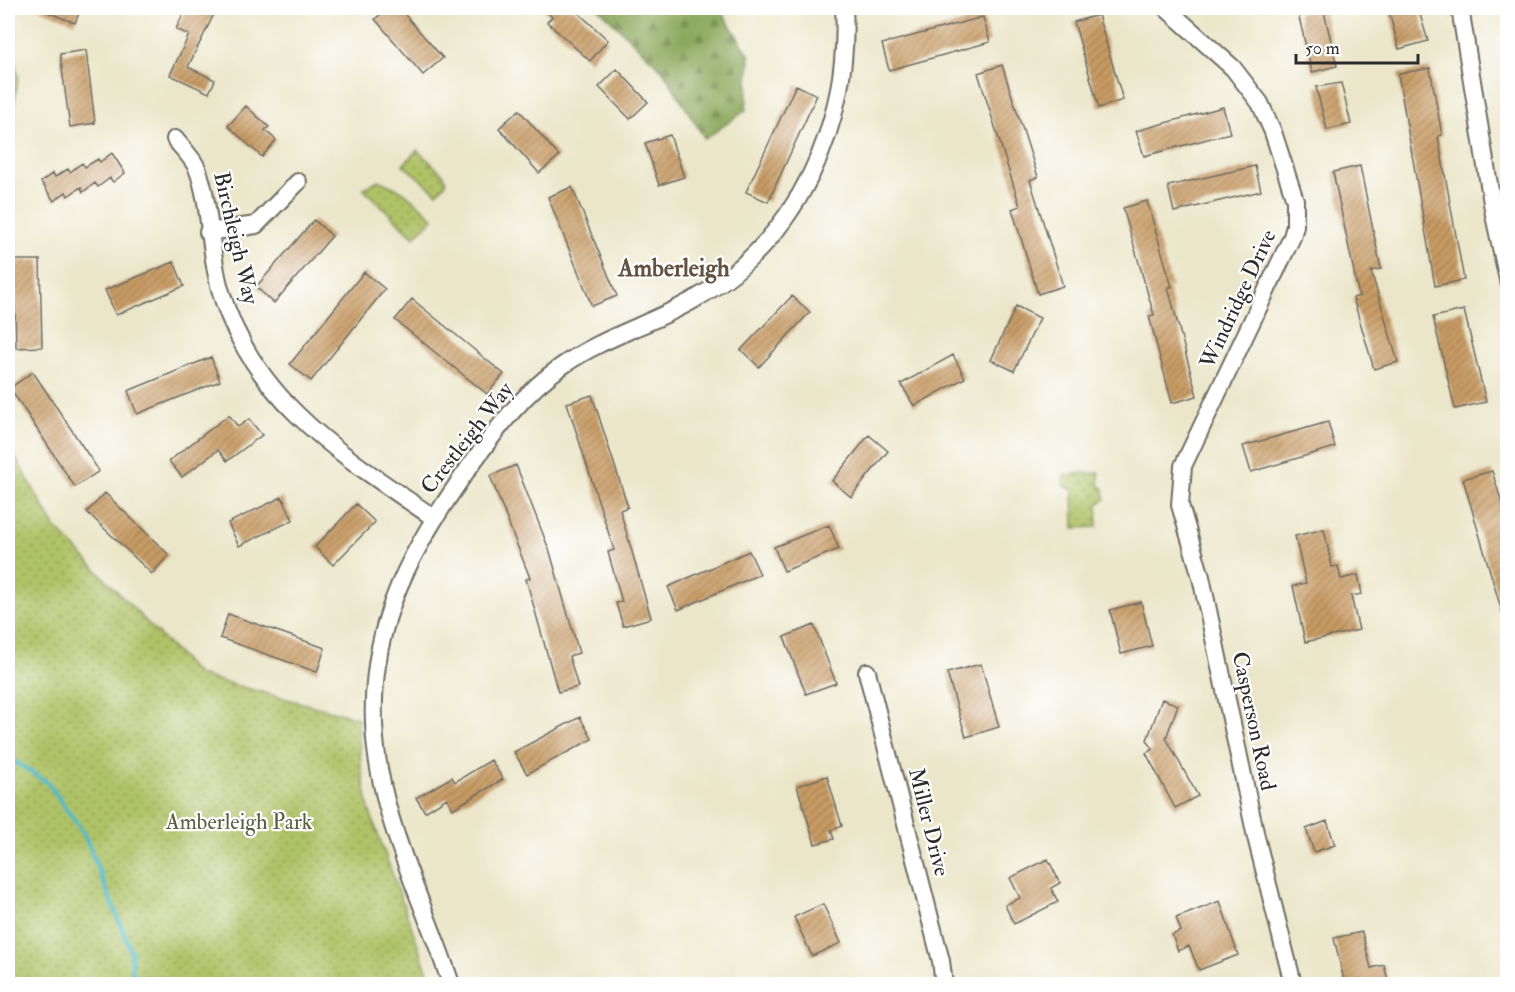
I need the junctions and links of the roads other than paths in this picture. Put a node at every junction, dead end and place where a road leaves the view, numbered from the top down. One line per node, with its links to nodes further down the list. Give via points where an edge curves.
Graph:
1 (844, 8): 10 (street, Crestleigh Way, via 844,63 835,114 812,174 779,225 736,270 707,292 590,348 536,386 513,409)
2 (1166, 8): 9 (street, Windridge Drive, via 1233,68 1260,103 1297,211 1292,237)
3 (1460, 8): 6 (street)
4 (175, 139): 7 (street, Birchleigh Way, via 196,168 203,186)
5 (298, 182): 7 (street, via 256,225)
6 (1501, 214): 8 (street)
7 (208, 232): 10 (street, Birchleigh Way, via 228,312 261,374 319,437)
8 (1508, 280)
9 (1184, 466): 14 (street, Casperson Road, via 1180,506 1201,578 1256,837)
10 (434, 518): 12 (street, Crestleigh Way, via 411,555 386,620 378,658 374,721 376,753 390,816)
11 (867, 672): 13 (street, Miller Drive)
12 (451, 984)
13 (944, 984)
14 (1293, 984)

